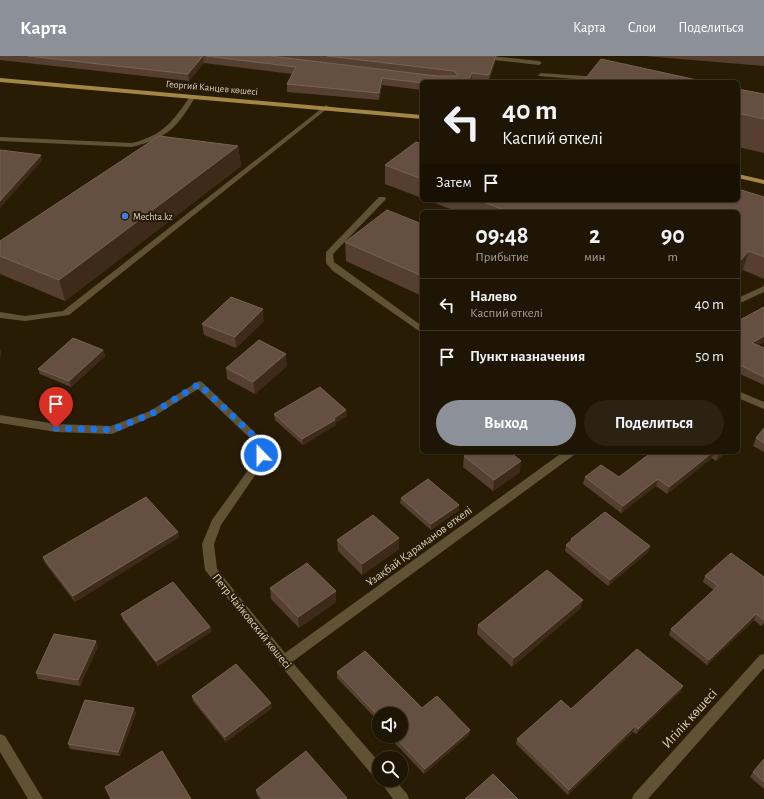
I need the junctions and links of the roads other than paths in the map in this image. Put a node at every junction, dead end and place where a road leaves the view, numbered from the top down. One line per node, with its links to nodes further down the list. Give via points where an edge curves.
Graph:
1 (475, 56): 2 (street)
2 (538, 60): 3 (street)
3 (541, 75): 5 (street); 6 (street)
4 (0, 80): 7 (main road, Георгий Канцев көшесі)
5 (542, 80)
6 (607, 80)
7 (194, 96): 8 (main road, Георгий Канцев көшесі); 10 (street, via 170,130 147,142 132,145)
8 (326, 108): 9 (main road, Георгий Канцев көшесі); 16 (street, via 66,313 35,319)
9 (420, 117)
10 (0, 138)
11 (740, 176): 12 (main road)
12 (764, 182)
13 (382, 199): 17 (street, via 329,254 330,263)
14 (764, 288): 15 (street)
15 (740, 300)
16 (0, 315)
17 (420, 329)
18 (740, 395): 19 (street)
19 (764, 406)
20 (0, 419): 23 (street, Петр Чайковский көшесі, via 56,428 112,430 153,413 199,384 259,441 261,455 255,468 216,523 208,544 211,570)
21 (567, 454): 23 (street, Ұзақбай Қараманов өткелі)
22 (764, 659): 29 (street, Игілік көшесі)
23 (284, 661): 25 (street, Петр Чайковский көшесі)
24 (0, 740): 27 (street)
25 (372, 764)
26 (392, 787): 28 (street)
27 (36, 799)
28 (402, 799)
29 (638, 799)

